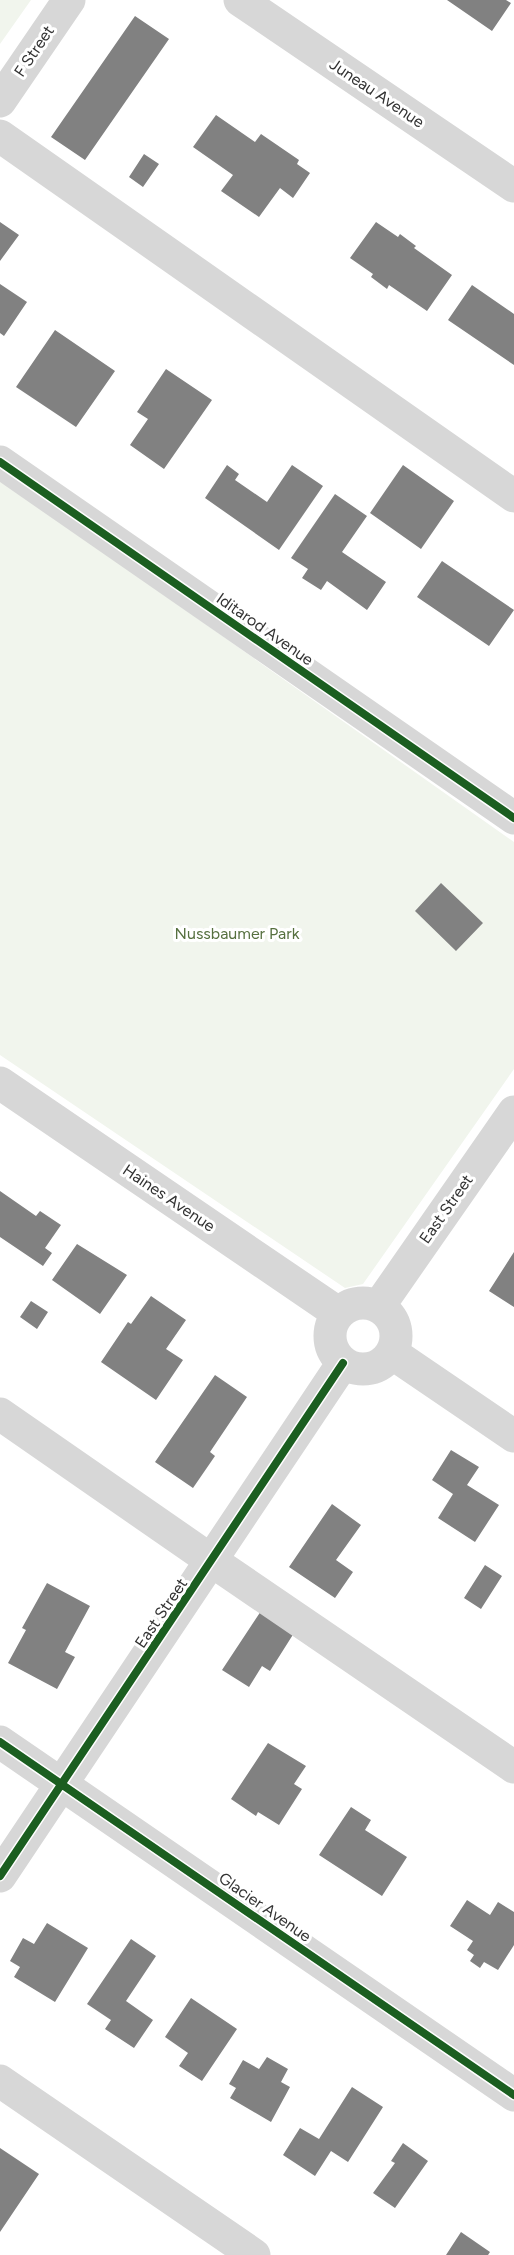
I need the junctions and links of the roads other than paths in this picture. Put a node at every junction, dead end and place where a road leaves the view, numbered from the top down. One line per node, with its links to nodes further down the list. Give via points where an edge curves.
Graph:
1 (69, 0): 3 (street, F Street)
2 (240, 0): 5 (street, Juneau Avenue)
3 (0, 101)
4 (0, 136): 7 (street)
5 (514, 186)
6 (0, 462): 8 (street, Iditarod Avenue)
7 (514, 496)
8 (514, 818)
9 (0, 1083): 12 (street, Haines Avenue)
10 (512, 1117): 11 (street, East Street)
11 (379, 1306): 12 (street, via 357,1303); 13 (street, via 393,1321 396,1343)
12 (338, 1313): 14 (street, via 329,1334 330,1345)
13 (392, 1353): 14 (street, via 365,1369); 16 (street)
14 (343, 1363): 17 (street, East Street)
15 (0, 1414): 17 (street)
16 (514, 1436)
17 (212, 1561): 19 (street); 20 (street, East Street)
18 (0, 1742): 20 (street, Glacier Avenue)
19 (514, 1767)
20 (63, 1784): 21 (street, East Street); 23 (street, Glacier Avenue)
21 (0, 1876)
22 (0, 2081): 24 (street)
23 (514, 2095)
24 (254, 2255)

